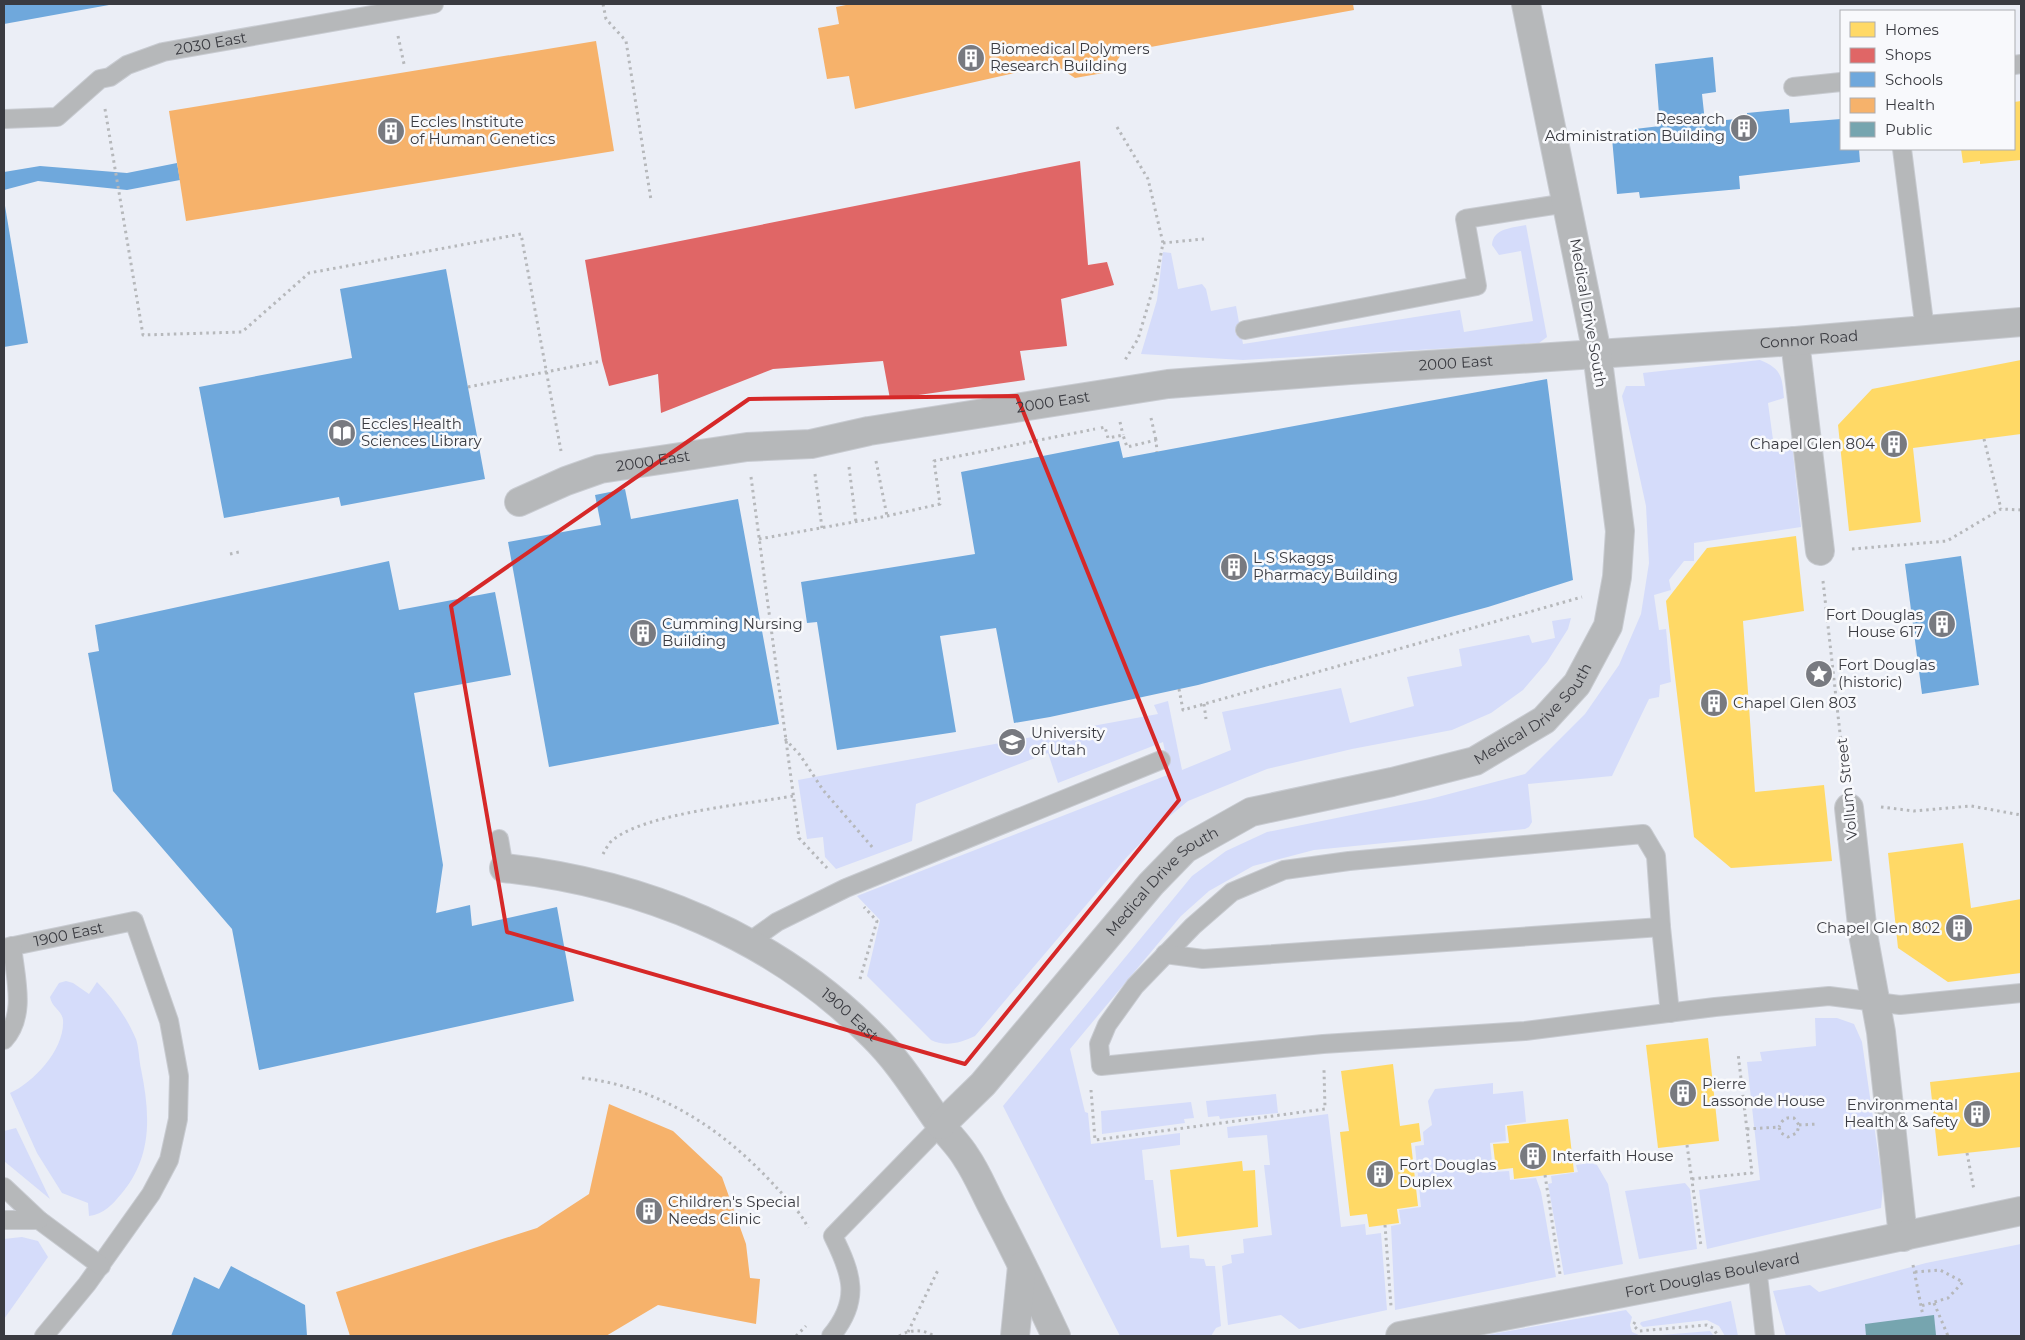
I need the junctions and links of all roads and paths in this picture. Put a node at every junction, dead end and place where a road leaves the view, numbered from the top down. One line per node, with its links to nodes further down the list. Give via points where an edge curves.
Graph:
1 (434, 4): 6 (lane, 2030 East, via 163,52)
2 (603, 4): 12 (path, via 606,19 626,41)
3 (1526, 4): 13 (street, Medical Drive South)
4 (397, 31): 5 (path)
5 (404, 64)
6 (100, 79): 9 (lane, 2030 East, via 57,117); 31 (path, via 143,335 242,332 310,273 521,234)
7 (1840, 82): 8 (lane)
8 (1793, 87)
9 (4, 119)
10 (1117, 128): 15 (path, via 1148,179)
11 (1902, 150): 18 (lane)
12 (651, 200)
13 (1567, 203): 17 (lane, via 1465,219 1477,286); 20 (street, Medical Drive South)
14 (1204, 239): 15 (path)
15 (1163, 243): 23 (path, via 1138,339)
16 (2021, 322): 18 (street, Connor Road)
17 (1245, 330)
18 (1925, 330): 19 (street, Connor Road)
19 (1795, 341): 20 (street, Connor Road); 39 (street)
20 (1598, 352): 23 (street, 2000 East, via 1168,384); 67 (street, Medical Drive South, via 1620,540 1618,577 1608,626 1577,684 1544,720 1475,761 1250,812 1185,849 1151,884 983,1084)
21 (602, 361): 22 (path, bridge)
22 (468, 387)
23 (1104, 394): 25 (street, 2000 East)
24 (1152, 424): 27 (path)
25 (857, 433): 28 (street, 2000 East); 35 (path); 36 (path)
26 (1984, 439): 33 (path)
27 (1156, 440): 30 (path); 35 (path, via 1127,447 1123,434 1108,438 1105,427 934,461 940,504)
28 (811, 444): 29 (street, 2000 East); 37 (path)
29 (747, 447): 31 (street, 2000 East, via 600,469); 38 (path)
30 (1157, 452)
31 (566, 481): 32 (street, 2000 East)
32 (519, 502)
33 (2001, 509): 34 (path); 39 (path, via 1947,541)
34 (2021, 510)
35 (887, 516): 36 (path)
36 (856, 522): 37 (path)
37 (822, 528): 38 (path)
38 (759, 539): 46 (path)
39 (1820, 551): 48 (path, Vollum Street)
40 (239, 552): 41 (path)
41 (230, 554)
42 (1590, 595): 44 (path)
43 (1179, 689): 44 (path, via 1183,710)
44 (1204, 704): 45 (path)
45 (1206, 719)
46 (785, 738): 51 (path, via 793,796 693,812 637,826 612,839); 53 (path, via 822,790)
47 (1161, 760): 53 (lane)
48 (1849, 808): 49 (path, via 1914,811 1972,806); 59 (street, Vollum Street, via 1863,934)
49 (2021, 815)
50 (499, 838): 52 (lane)
51 (602, 856)
52 (504, 868): 55 (street, 1900 East, via 594,883 694,915)
53 (892, 870): 55 (lane, via 846,888 777,922)
54 (1661, 927): 57 (lane, via 1204,959); 57 (lane, via 1656,856 1643,834 1284,870 1232,892); 60 (lane)
55 (749, 942): 67 (street, 1900 East, via 805,976 874,1036)
56 (8, 947): 61 (lane, via 19,1006 11,1032); 86 (lane, 1900 East, via 134,921 169,1021 179,1076 178,1119 169,1160 151,1194)
57 (1165, 954): 62 (lane, via 1107,1025 1099,1044 1101,1066)
58 (2021, 992): 59 (lane, via 1900,1004)
59 (1875, 1001): 60 (lane, via 1829,996); 82 (street, Vollum Street)
60 (1670, 1012): 62 (lane, via 1525,1031)
61 (4, 1040)
62 (1323, 1044): 65 (path, via 1325,1109 1095,1140)
63 (1738, 1052): 70 (path)
64 (582, 1078): 81 (path, via 609,1082 654,1096 718,1132 764,1174 806,1223)
65 (1094, 1112)
66 (1818, 1124): 68 (path)
67 (941, 1125): 84 (street, 1900 East, via 966,1156); 100 (lane, via 833,1236 847,1265 851,1294 844,1319)
68 (1799, 1126): 69 (path, via 1794,1118 1788,1117); 69 (path, via 1797,1133 1788,1136 1782,1134)
69 (1779, 1127): 70 (path)
70 (1747, 1129): 74 (path, via 1752,1173)
71 (1687, 1145): 74 (path)
72 (1967, 1153): 76 (path)
73 (1545, 1175): 90 (path)
74 (1692, 1179): 83 (path)
75 (4, 1187): 79 (lane)
76 (1975, 1198)
77 (2021, 1211): 82 (street, Fort Douglas Boulevard)
78 (4, 1220): 79 (lane)
79 (39, 1220): 86 (lane)
80 (1385, 1225): 96 (path)
81 (809, 1232)
82 (1903, 1237): 87 (street, Fort Douglas Boulevard)
83 (1702, 1254)
84 (1022, 1264): 103 (street); 104 (street, 1900 East)
85 (1913, 1264): 89 (path)
86 (101, 1266): 98 (lane)
87 (1757, 1267): 96 (street, Fort Douglas Boulevard); 106 (lane)
88 (938, 1270): 97 (path)
89 (1915, 1272): 91 (path, via 1940,1270 1963,1282 1948,1298); 92 (path)
90 (1561, 1280)
91 (1934, 1303): 92 (path); 107 (path)
92 (1921, 1306): 93 (path)
93 (1923, 1316)
94 (1637, 1318): 105 (path, via 1633,1325 1639,1331 1707,1325)
95 (811, 1321): 99 (path)
96 (1396, 1325)
97 (908, 1332): 101 (path); 102 (path, via 925,1330)
98 (44, 1336)
99 (796, 1336)
100 (831, 1336)
101 (899, 1336)
102 (934, 1336)
103 (1015, 1336)
104 (1056, 1336)
105 (1718, 1336)
106 (1765, 1336)
107 (1948, 1336)

